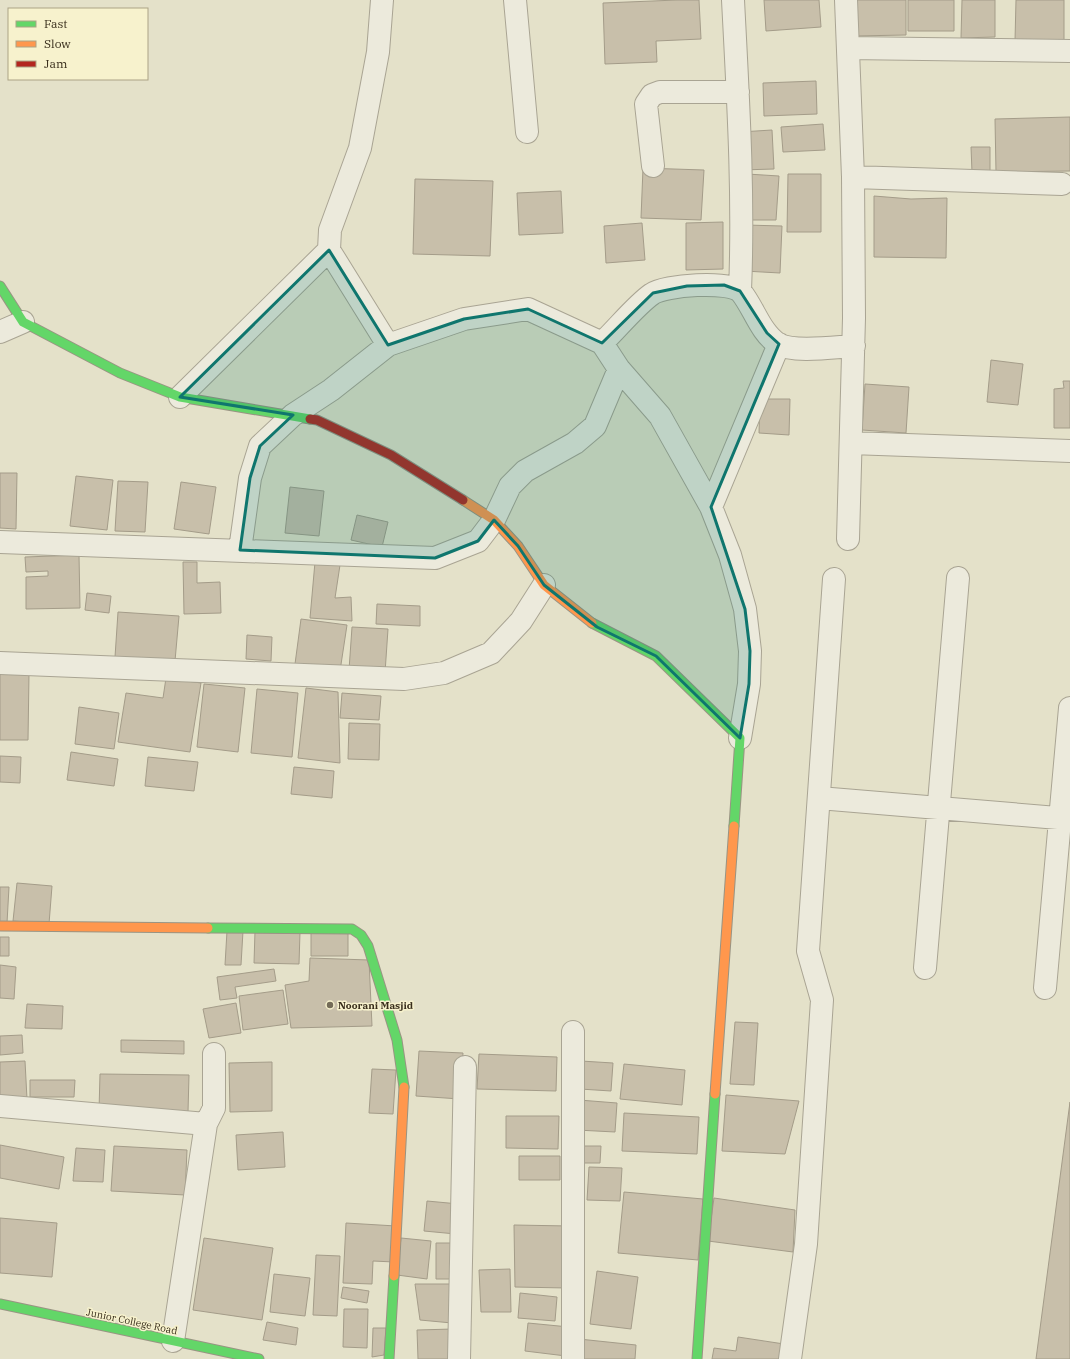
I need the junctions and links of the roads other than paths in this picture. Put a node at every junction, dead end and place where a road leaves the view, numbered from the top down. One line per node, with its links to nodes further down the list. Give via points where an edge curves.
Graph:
1 (382, 0): 12 (street, via 378,52 360,148 330,230)
2 (515, 0): 8 (street)
3 (733, 0): 7 (street)
4 (846, 0): 5 (street)
5 (848, 48): 6 (street); 10 (street)
6 (1070, 51)
7 (738, 92): 9 (street, via 660,92 652,95 646,104); 14 (street, via 742,247)
8 (527, 132)
9 (654, 166)
10 (853, 177): 11 (street); 20 (street)
11 (1062, 184)
12 (329, 250): 19 (street); 22 (street)
13 (0, 286): 15 (street)
14 (740, 290): 17 (street, via 724,285 702,285 653,293); 18 (street, via 767,333)
15 (23, 322): 16 (street); 22 (street, via 120,373)
16 (0, 332)
17 (602, 343): 19 (street, via 528,308 464,319); 21 (street)
18 (779, 344): 20 (street, via 793,348); 27 (street)
19 (388, 345): 23 (street, via 331,390)
20 (854, 346): 24 (street)
21 (619, 369): 27 (street, via 660,416); 28 (street, via 595,426 575,443 526,471 510,486)
22 (180, 397): 23 (street)
23 (293, 415): 26 (street, via 317,420 391,455); 32 (street, via 260,446 250,478)
24 (851, 443): 25 (street); 29 (street)
25 (1070, 451)
26 (471, 505): 28 (street); 30 (street)
27 (711, 507): 38 (street, via 730,555 745,609 750,651 750,684)
28 (494, 520): 30 (street); 35 (street, via 518,546)
29 (848, 539)
30 (478, 541): 32 (street, via 435,558)
31 (0, 542): 32 (street)
32 (240, 550)
33 (958, 578): 40 (street)
34 (834, 579): 39 (street)
35 (544, 585): 36 (street, via 521,621 491,654 444,673 404,679); 38 (street, via 597,627 624,638 656,656)
36 (0, 663)
37 (1070, 708): 41 (street)
38 (740, 738): 56 (street)
39 (819, 798): 40 (street); 57 (street, via 808,951 822,1000 806,1244)
40 (938, 808): 41 (street); 43 (street)
41 (1065, 819): 44 (street)
42 (0, 926): 53 (street, via 352,929 361,936 368,946 397,1040 404,1090)
43 (925, 968)
44 (1045, 988)
45 (572, 1032): 55 (street)
46 (214, 1054): 49 (street, via 214,1108)
47 (465, 1067): 54 (street)
48 (0, 1106): 49 (street)
49 (206, 1124): 51 (street)
50 (0, 1304): 51 (street, Junior College Road)
51 (173, 1341): 52 (street, Junior College Road)
52 (259, 1359)
53 (389, 1359)
54 (459, 1359)
55 (573, 1359)
56 (697, 1359)
57 (790, 1359)

